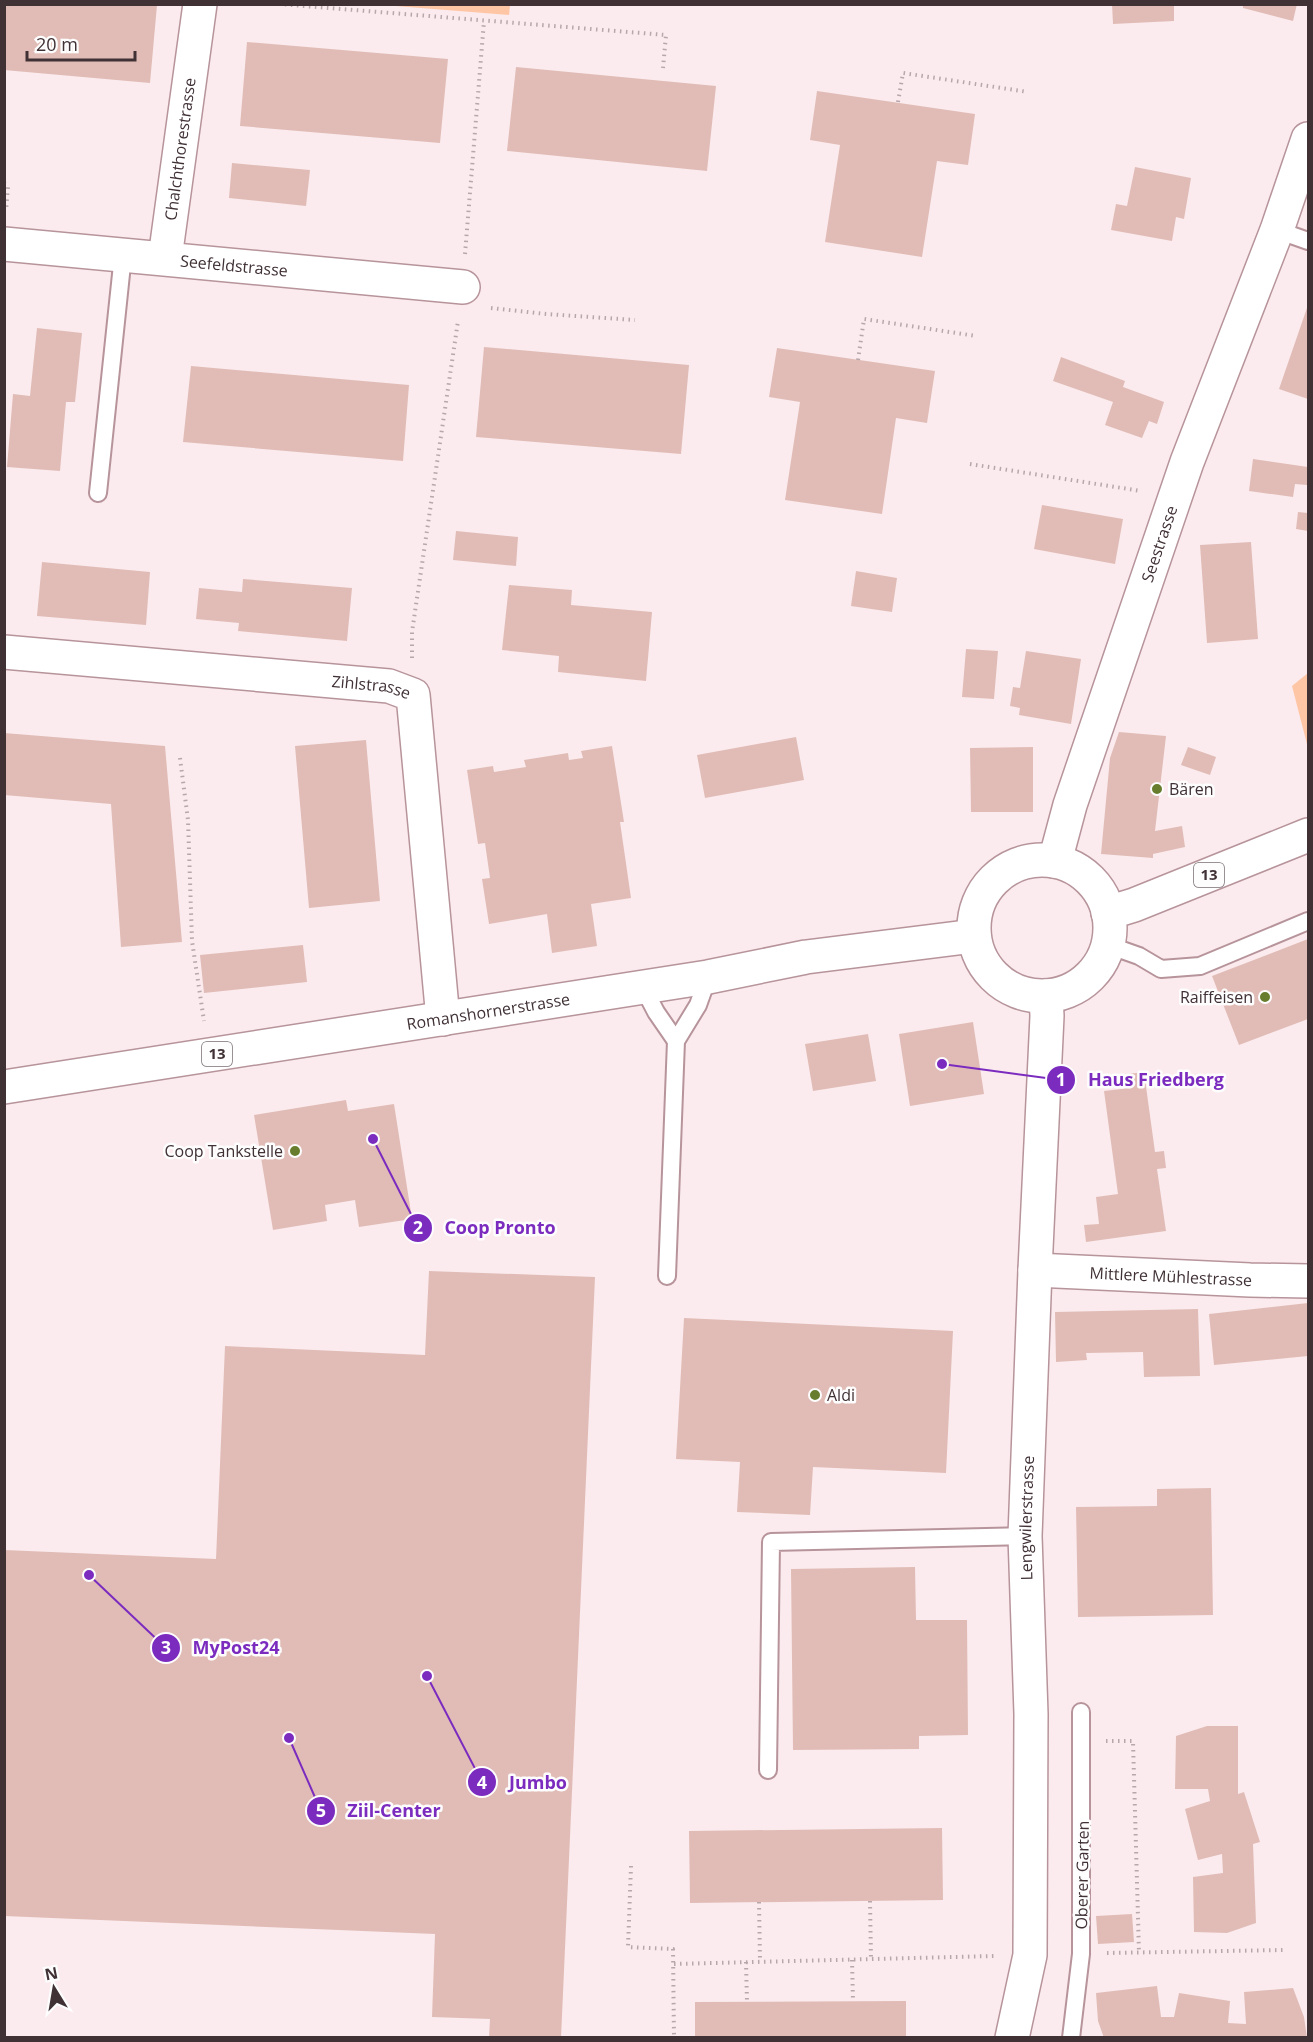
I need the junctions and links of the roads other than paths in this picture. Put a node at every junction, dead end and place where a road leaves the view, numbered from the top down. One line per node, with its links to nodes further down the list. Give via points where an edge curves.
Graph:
1 (200, 4): 7 (street, Chalchthorestrasse)
2 (1308, 139): 3 (street, Seestrasse)
3 (1277, 230): 4 (lane); 12 (street, Seestrasse, via 1175,497 1070,805)
4 (1308, 241)
5 (4, 244): 6 (street, Seefeldstrasse)
6 (123, 255): 7 (street, Seefeldstrasse); 9 (lane)
7 (165, 258): 8 (street, Seefeldstrasse)
8 (462, 295)
9 (98, 493)
10 (4, 652): 20 (street, Zihlstrasse, via 389,686 413,695)
11 (1308, 834): 13 (street, 13)
12 (1055, 861): 13 (street, via 1089,879 1101,894); 15 (street, via 1019,864 989,884 974,918)
13 (1108, 913): 16 (street)
14 (1308, 921): 16 (lane, via 1200,966 1161,969)
15 (974, 936): 17 (street, Romanshornerstrasse / 13, via 806,957); 19 (street, via 982,960 998,980 1029,995)
16 (1108, 945): 19 (street, via 1091,975 1063,992)
17 (708, 977): 18 (street, Romanshornerstrasse / 13); 21 (lane, via 698,1005)
18 (643, 987): 20 (street, Romanshornerstrasse / 13); 21 (lane)
19 (1046, 996): 23 (street, Lengwilerstrasse)
20 (443, 1019): 22 (street, Romanshornerstrasse / 13)
21 (676, 1041): 24 (lane)
22 (4, 1087)
23 (1035, 1270): 25 (street, Mittlere Mühlestrasse); 26 (street, Lengwilerstrasse)
24 (667, 1276)
25 (1308, 1281)
26 (1024, 1536): 28 (lane, via 771,1542); 29 (street, Lengwilerstrasse, via 1031,1713 1030,1955)
27 (1081, 1712): 30 (lane, Oberer Garten, via 1081,1954)
28 (768, 1770)
29 (1012, 2037)
30 (1071, 2037)

